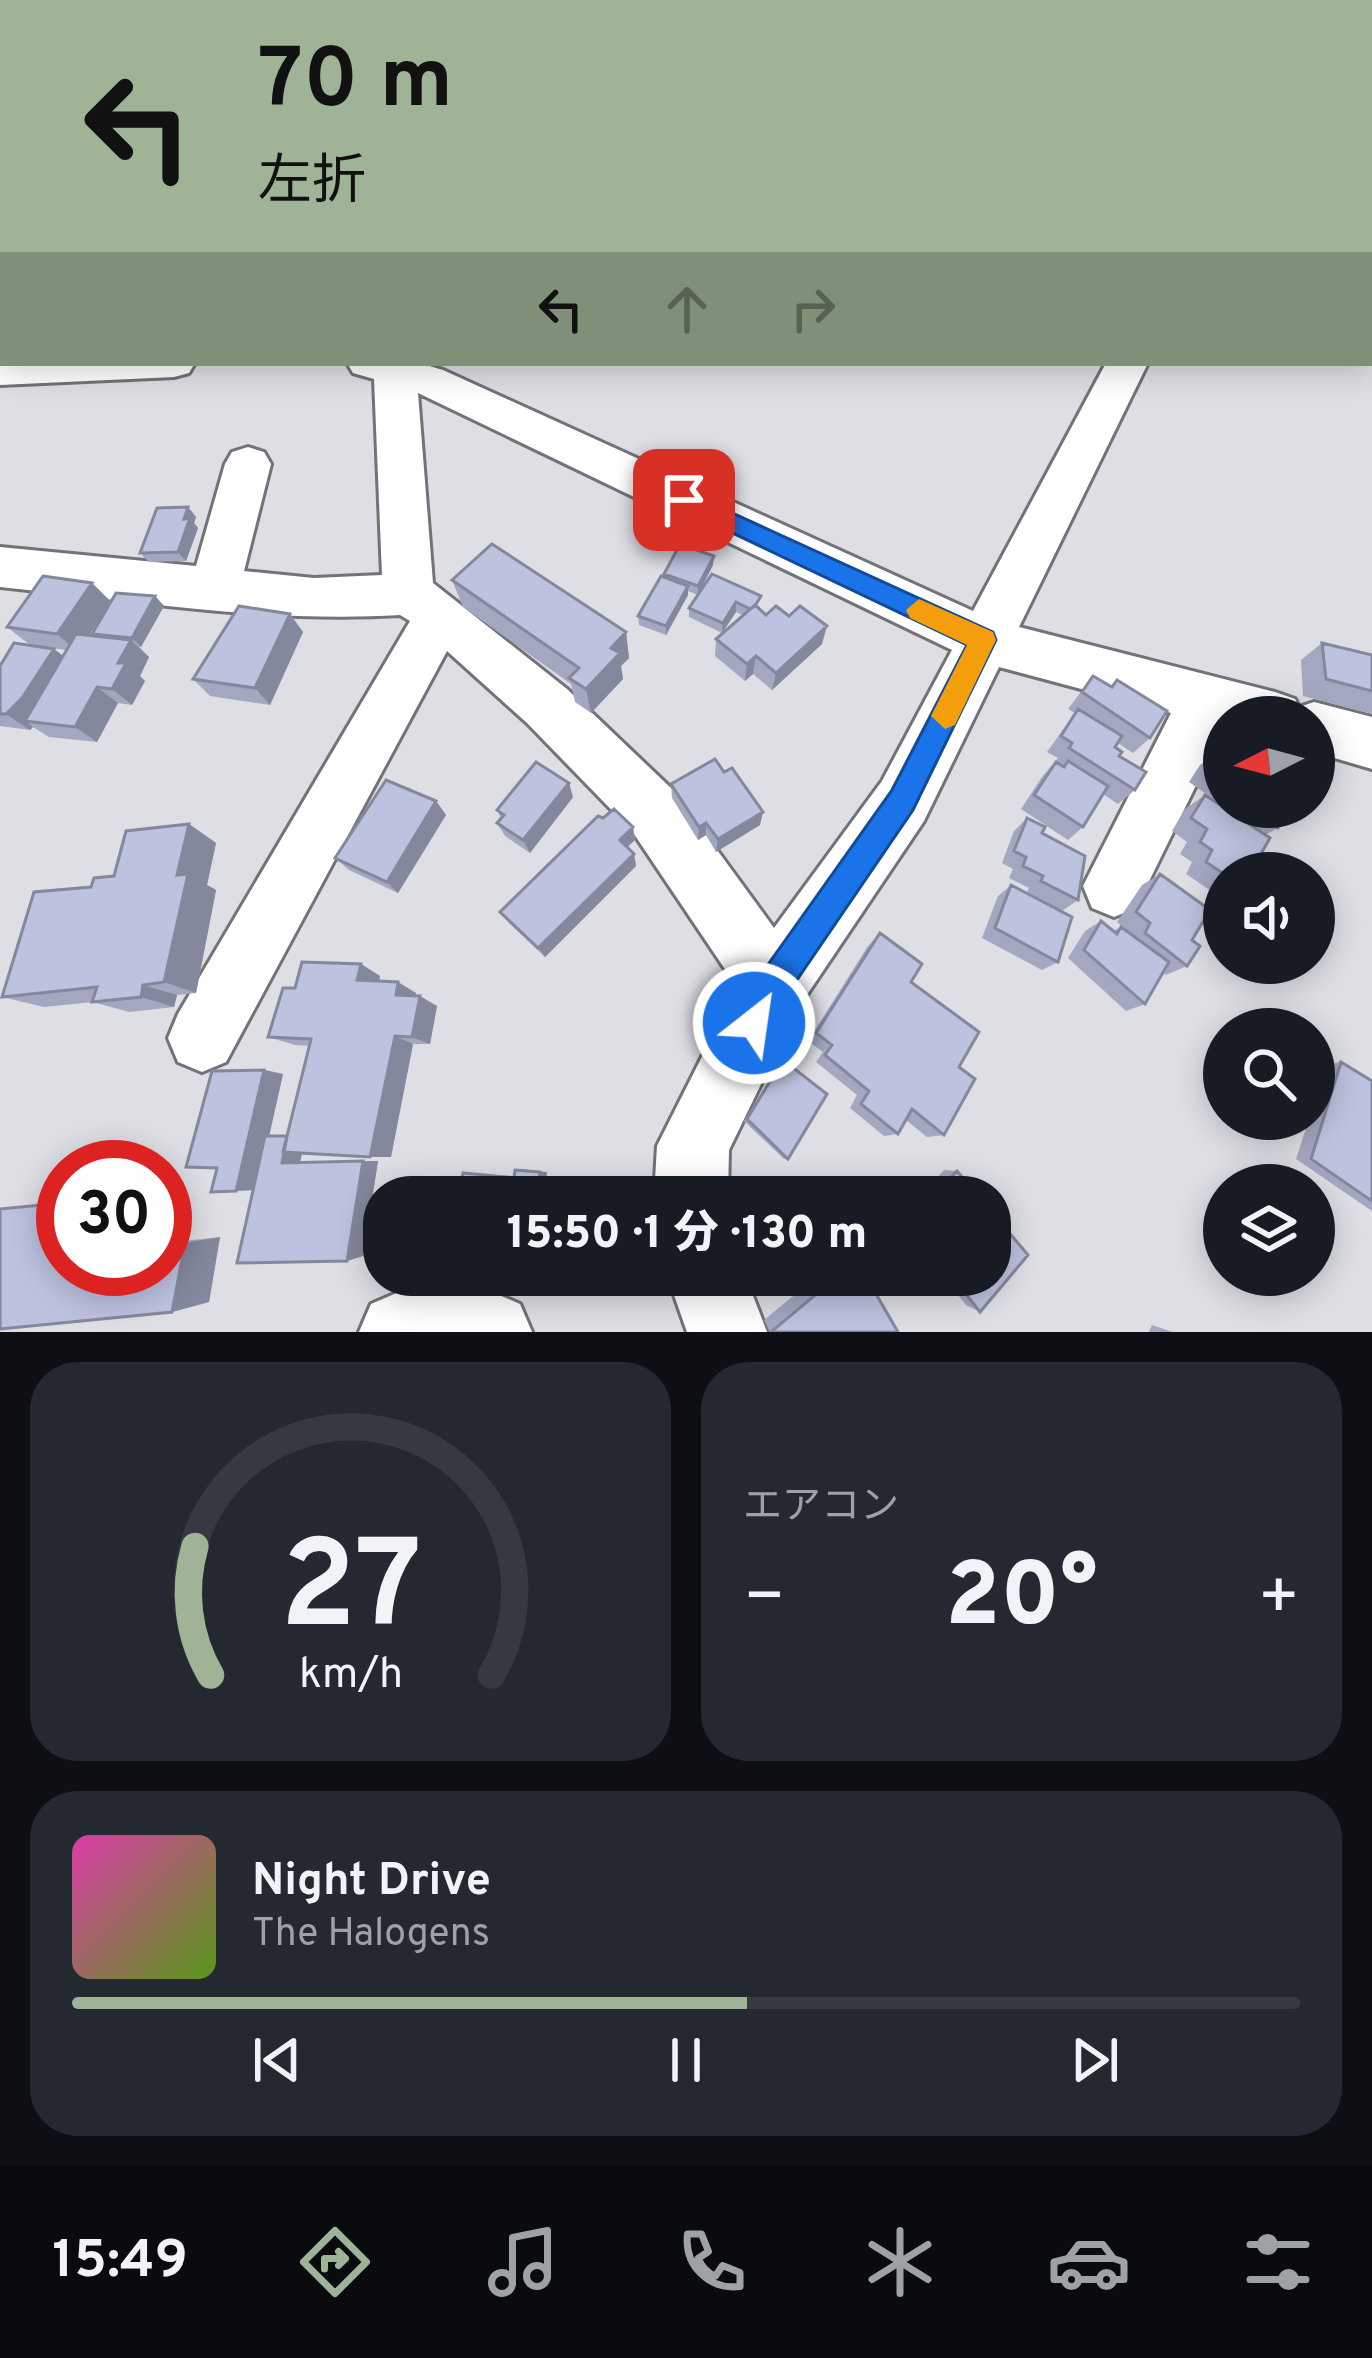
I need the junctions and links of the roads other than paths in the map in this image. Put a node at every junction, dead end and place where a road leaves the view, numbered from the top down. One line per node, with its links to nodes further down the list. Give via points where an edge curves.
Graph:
1 (109, 366): 5 (street)
2 (383, 366): 9 (street)
3 (385, 366): 10 (street)
4 (1124, 366): 10 (street)
5 (0, 371)
6 (248, 464): 8 (street)
7 (0, 567): 8 (street)
8 (214, 591): 9 (street)
9 (424, 604): 16 (street, via 547,706 653,811); 17 (street)
10 (983, 640): 11 (street); 16 (street, via 903,800)
11 (1203, 698)
12 (1203, 707): 15 (street)
13 (1335, 733): 14 (street)
14 (1372, 743)
15 (1114, 886)
16 (774, 985): 18 (street, via 693,1146)
17 (202, 1038)
18 (692, 1176)
19 (714, 1296): 22 (street)
20 (399, 1332): 21 (street)
21 (492, 1332)
22 (728, 1332)

